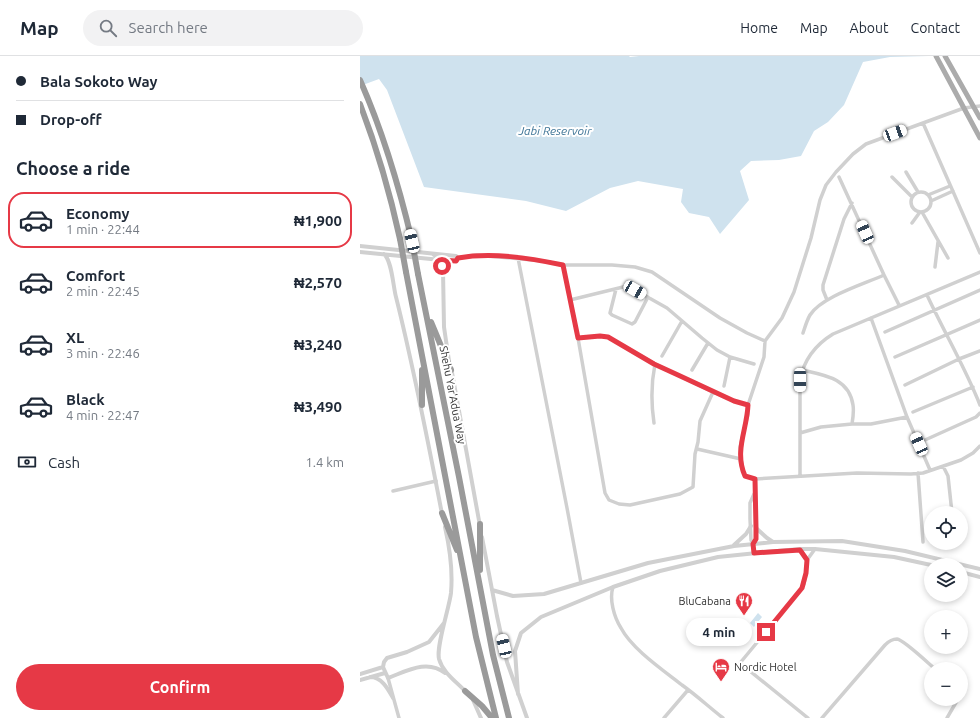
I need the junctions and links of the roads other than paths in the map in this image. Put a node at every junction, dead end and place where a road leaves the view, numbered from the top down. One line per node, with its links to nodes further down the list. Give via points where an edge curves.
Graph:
1 (946, 57): 5 (main road)
2 (937, 58): 7 (main road)
3 (360, 80): 44 (highway, Shehu Yar'Adua Way, bridge, via 393,168)
4 (360, 104): 56 (highway, Shehu Yar'Adua Way, bridge, via 385,175)
5 (974, 106): 6 (street); 7 (street); 8 (main road)
6 (980, 106)
7 (964, 108): 9 (street); 10 (main road)
8 (980, 118)
9 (923, 123): 14 (street); 59 (street, via 866,144 832,176 820,200 790,304)
10 (980, 138)
11 (906, 172): 15 (street)
12 (839, 177): 20 (street)
13 (892, 177): 18 (street)
14 (950, 186): 16 (street); 17 (street)
15 (918, 192): 17 (street); 18 (street)
16 (953, 192): 19 (street); 27 (street)
17 (928, 195): 19 (street)
18 (912, 197): 21 (street, via 911,205 915,211)
19 (931, 201): 21 (street, via 930,208)
20 (852, 203): 41 (street); 48 (street, via 844,219 823,286)
21 (921, 212): 22 (street); 23 (street)
22 (912, 223)
23 (938, 241): 33 (street); 38 (street)
24 (360, 246): 25 (street)
25 (398, 250): 29 (street); 30 (street)
26 (360, 252): 28 (street)
27 (980, 253)
28 (384, 254): 30 (street); 36 (street)
29 (433, 254): 31 (street); 34 (street)
30 (391, 255): 34 (street); 36 (street)
31 (458, 258): 32 (street, via 477,255); 35 (street)
32 (518, 258): 37 (street); 114 (street)
33 (948, 258)
34 (441, 260): 35 (street); 39 (street)
35 (451, 261): 39 (street)
36 (389, 262): 75 (street)
37 (563, 265): 47 (street); 59 (street, via 612,265 652,272 720,318)
38 (935, 267)
39 (443, 270): 68 (street, via 444,326)
40 (980, 272): 45 (street)
41 (884, 275): 48 (street); 49 (street)
42 (616, 289): 46 (street, via 628,287); 46 (street, via 610,312 632,324 636,322); 47 (street)
43 (980, 290): 50 (street)
44 (423, 292): 68 (highway, via 430,319); 115 (highway, Shehu Yar'Adua Way)
45 (927, 295): 49 (street); 50 (street)
46 (648, 297): 53 (street)
47 (570, 300): 58 (street)
48 (827, 300): 54 (street, via 814,310)
49 (899, 305): 51 (street)
50 (933, 310): 55 (street); 57 (street)
51 (871, 318): 70 (street, via 823,340 810,355); 80 (street)
52 (980, 320): 57 (street)
53 (682, 321): 60 (street); 62 (street)
54 (803, 332)
55 (886, 332)
56 (418, 334): 75 (highway, via 422,369); 112 (highway, Shehu Yar'Adua Way)
57 (945, 335): 64 (street); 65 (street)
58 (578, 338): 66 (street, via 608,337); 86 (street, via 605,493 609,500 623,506 635,505 680,494 693,487)
59 (765, 341): 76 (street, via 763,363)
60 (708, 343): 63 (street); 69 (street)
61 (980, 351): 65 (street)
62 (662, 356)
63 (730, 357): 67 (street); 72 (street)
64 (895, 357)
65 (959, 359): 71 (street); 73 (street)
66 (654, 364): 74 (street); 81 (street)
67 (754, 364)
68 (451, 370): 98 (street)
69 (692, 370)
70 (802, 370): 82 (street, via 832,378 846,387 854,405); 83 (street)
71 (905, 385)
72 (724, 386)
73 (973, 387): 77 (street); 78 (street)
74 (713, 392): 76 (street); 86 (street, via 700,421)
75 (422, 405): 93 (street)
76 (748, 405): 87 (street, via 740,447)
77 (980, 405)
78 (913, 412)
79 (980, 413): 84 (street)
80 (907, 417): 82 (street, via 871,424); 89 (street)
81 (654, 423)
82 (852, 424): 83 (street, via 821,427)
83 (800, 433): 91 (street)
84 (925, 440)
85 (980, 446): 88 (street, via 961,460)
86 (697, 449): 87 (street)
87 (741, 459): 92 (street, via 745,476)
88 (943, 466): 89 (street); 96 (street, via 948,476)
89 (930, 470): 90 (street)
90 (918, 473): 91 (street); 102 (street)
91 (800, 476): 92 (street)
92 (755, 479): 95 (street)
93 (436, 481): 94 (street); 97 (street)
94 (393, 491)
95 (754, 493): 99 (street, via 750,503); 100 (street)
96 (951, 506)
97 (442, 513): 112 (highway); 120 (street, via 452,573)
98 (480, 524): 115 (highway); 117 (street)
99 (751, 526): 103 (street); 104 (street)
100 (756, 528): 101 (street); 103 (street, via 756,539)
101 (774, 542): 103 (street); 110 (street, via 842,541 905,551)
102 (923, 542)
103 (753, 544): 104 (street); 107 (street)
104 (734, 546): 114 (street, via 648,564)
105 (815, 549): 106 (street); 108 (street); 109 (street, via 894,556)
106 (800, 550): 107 (street); 108 (street)
107 (754, 553): 116 (street, via 718,557)
108 (807, 560): 144 (street, via 804,584 799,592 740,663)
109 (924, 563)
110 (980, 569)
111 (968, 574): 113 (street)
112 (465, 577): 139 (highway, Shehu Yar'Adua Way, via 476,637)
113 (980, 577)
114 (581, 582): 117 (street, via 544,594 513,596)
115 (479, 584): 140 (highway, Shehu Yar'Adua Way)
116 (613, 587): 118 (street); 119 (street)
117 (492, 590): 123 (street)
118 (604, 590): 119 (street); 122 (street, via 541,616 521,633 515,651)
119 (610, 594): 131 (street, via 621,629 629,639)
120 (445, 622): 124 (street, via 428,642 387,658); 128 (street, via 439,657 442,666)
121 (927, 662): 145 (street, via 904,642 892,640)
122 (515, 663): 123 (street); 133 (street)
123 (508, 664): 133 (street)
124 (381, 667): 125 (street); 126 (street)
125 (383, 673): 127 (street); 129 (street)
126 (360, 674)
127 (370, 677): 130 (street); 134 (street, via 382,682)
128 (451, 677): 129 (street, via 432,666 420,667); 132 (street)
129 (388, 678): 134 (street)
130 (360, 680)
131 (688, 690): 142 (street); 143 (street)
132 (465, 691): 137 (street, via 474,701); 138 (highway)
133 (518, 694): 141 (street)
134 (393, 698): 136 (street)
135 (954, 706): 146 (street)
136 (399, 718)
137 (481, 718)
138 (492, 718)
139 (496, 718)
140 (509, 718)
141 (527, 718)
142 (664, 718)
143 (723, 718)
144 (808, 718)
145 (822, 718)
146 (947, 718)

